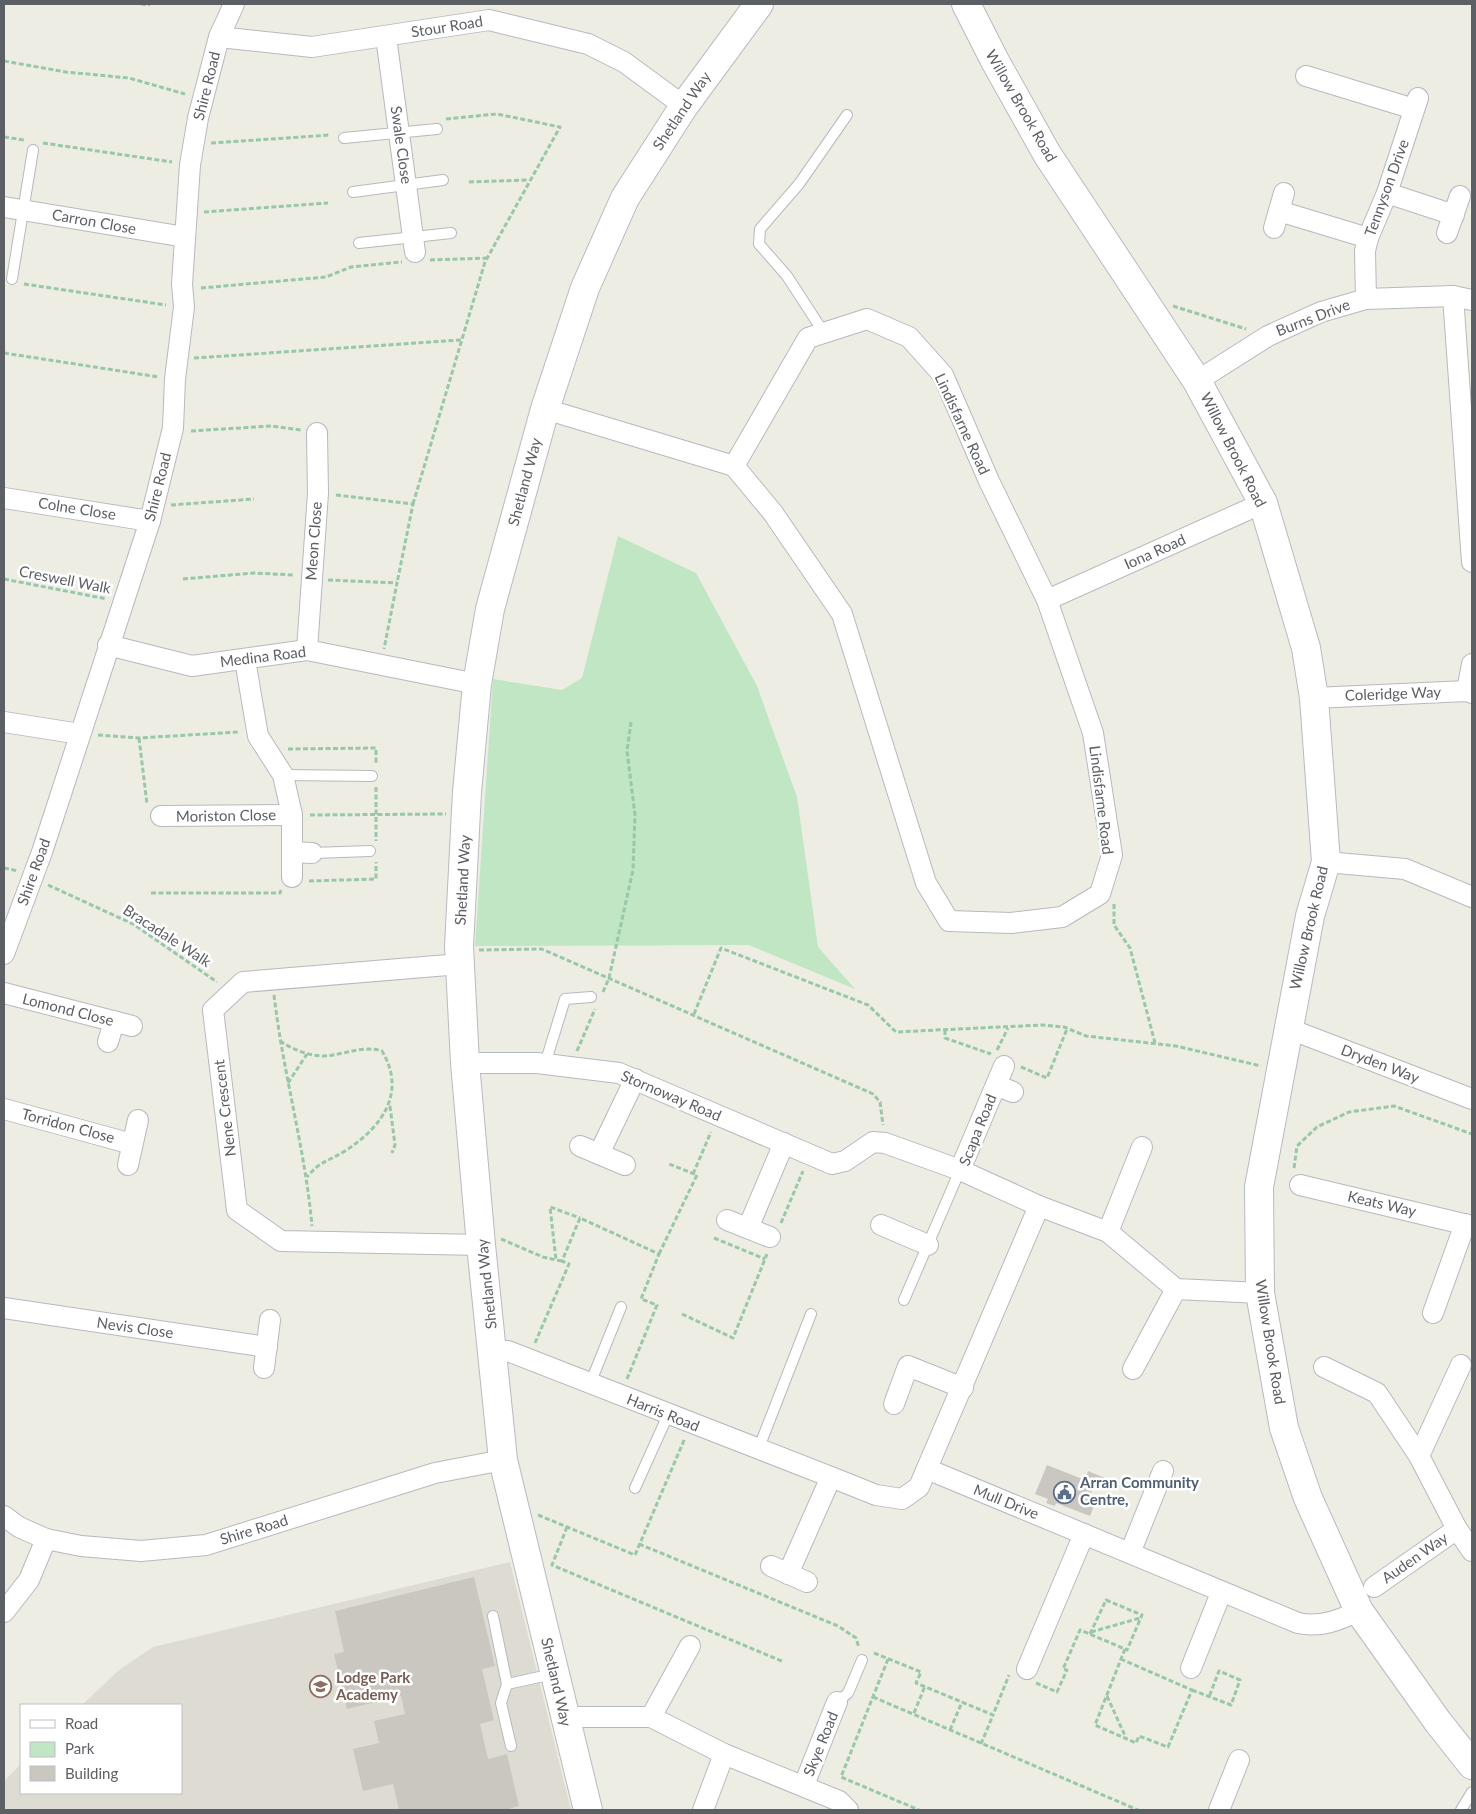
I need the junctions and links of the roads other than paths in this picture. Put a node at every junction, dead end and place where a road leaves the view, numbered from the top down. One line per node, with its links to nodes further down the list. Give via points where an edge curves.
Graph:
1 (234, 4): 5 (street, Shire Road)
2 (759, 4): 8 (street, Shetland Way)
3 (966, 4): 30 (street, Willow Brook Road, via 1047,154)
4 (491, 12): 6 (street, Stour Road); 8 (street, Stour Road, via 588,44 624,62)
5 (219, 37): 6 (street, Stour Road, via 312,47); 22 (street, Shire Road, via 190,165)
6 (386, 37): 11 (street, Swale Close)
7 (1315, 85): 17 (street, Tennyson Drive, via 1416,103)
8 (684, 106): 31 (street, Shetland Way, via 625,198 585,288)
9 (847, 115): 29 (lane, via 799,184 760,229 758,237 759,244 787,276)
10 (439, 124): 11 (lane)
11 (399, 132): 12 (lane); 15 (street, Swale Close)
12 (344, 138)
13 (33, 150): 18 (lane)
14 (443, 180): 15 (lane)
15 (406, 184): 16 (lane); 25 (street, Swale Close)
16 (353, 192)
17 (1387, 193): 20 (street); 23 (street, Tennyson Drive)
18 (13, 208): 22 (street, Carron Close); 26 (lane)
19 (1279, 210): 23 (street)
20 (1454, 215)
21 (450, 233): 25 (lane)
22 (185, 237): 37 (street, Shire Road, via 173,428)
23 (1368, 238): 28 (street, Tennyson Drive, via 1365,251)
24 (359, 243): 25 (lane)
25 (415, 253)
26 (12, 279)
27 (1463, 298): 28 (street, Burns Drive); 34 (street)
28 (1366, 299): 30 (street, Burns Drive, via 1321,312 1268,336)
29 (824, 333): 33 (street, Lindisfarne Road, via 808,338); 39 (street, Lindisfarne Road, via 867,319 909,337 943,375 989,481)
30 (1198, 381): 36 (street, Willow Brook Road)
31 (545, 409): 33 (street); 44 (street, Shetland Way, via 490,609)
32 (317, 433): 41 (street, Meon Close, via 318,494)
33 (734, 466): 39 (street, Lindisfarne Road, via 773,514 842,614 926,883 949,921 1011,923 1062,917 1100,894 1112,855 1093,733)
34 (1469, 497): 38 (street)
35 (4, 498): 37 (street, Colne Close)
36 (1263, 504): 39 (street, Iona Road); 46 (street, Willow Brook Road, via 1306,648)
37 (152, 512): 40 (street, Shire Road)
38 (1472, 562)
39 (1047, 600)
40 (108, 645): 42 (street, Medina Road, via 192,666); 48 (street, Shire Road)
41 (307, 650): 42 (street, Medina Road); 44 (street, Medina Road)
42 (246, 660): 49 (street, Moriston Close, via 257,730)
43 (1472, 664): 45 (street)
44 (477, 684): 60 (street, Shetland Way, via 466,813)
45 (1470, 692): 46 (street, Coleridge Way)
46 (1314, 698): 56 (street, Willow Brook Road)
47 (4, 722): 48 (street)
48 (80, 734): 59 (street, Shire Road, via 33,878)
49 (283, 775): 50 (lane); 51 (street, Moriston Close)
50 (374, 781)
51 (292, 815): 52 (street, Moriston Close); 54 (street, Moriston Close)
52 (161, 816)
53 (370, 851): 55 (lane)
54 (292, 852): 55 (street); 57 (street, Moriston Close)
55 (312, 853)
56 (1326, 862): 58 (street, via 1405,869); 63 (street, Willow Brook Road, via 1310,916)
57 (292, 877)
58 (1472, 896)
59 (5, 947)
60 (460, 957): 65 (street, Shetland Way); 88 (street, Nene Crescent, via 243,982 213,1010 237,1210 281,1241)
61 (4, 993): 64 (street, Lomond Close, via 123,1024)
62 (597, 999): 66 (lane, via 565,999)
63 (1287, 1028): 69 (street, Dryden Way); 91 (street, Willow Brook Road, via 1259,1187)
64 (108, 1042)
65 (465, 1062): 66 (street, Stornoway Road); 88 (street, Shetland Way)
66 (545, 1064): 68 (street, Stornoway Road, via 619,1073)
67 (1008, 1065): 79 (street, Scapa Road, via 1005,1089)
68 (634, 1079): 72 (street, Stornoway Road); 76 (street)
69 (1472, 1099)
70 (4, 1109): 73 (street, Torridon Close)
71 (138, 1120): 73 (street)
72 (784, 1143): 79 (street, Stornoway Road, via 832,1164 873,1142 885,1143); 85 (street)
73 (132, 1144): 77 (street)
74 (580, 1146): 76 (street)
75 (1142, 1147): 86 (street)
76 (599, 1154): 78 (street)
77 (128, 1165)
78 (625, 1166)
79 (960, 1170): 81 (street, Scapa Road); 89 (lane)
80 (1297, 1177): 84 (street, Keats Way)
81 (1038, 1206): 86 (street, Scapa Road); 105 (street, Harris Road)
82 (727, 1220): 85 (street)
83 (882, 1225): 89 (street)
84 (1468, 1225): 95 (street, Keats Way)
85 (748, 1228): 87 (street)
86 (1108, 1232): 90 (street, Scapa Road)
87 (772, 1240)
88 (482, 1241): 99 (street, Shetland Way)
89 (928, 1245): 92 (lane)
90 (1176, 1290): 91 (street); 103 (street)
91 (1260, 1293): 124 (street, Willow Brook Road, via 1284,1428 1308,1498)
92 (904, 1300)
93 (621, 1307): 104 (lane)
94 (4, 1308): 98 (street, Nevis Close)
95 (1433, 1313)
96 (811, 1314): 108 (lane)
97 (270, 1320): 98 (street)
98 (267, 1347): 102 (street)
99 (494, 1353): 104 (street, Harris Road, via 508,1351); 110 (street, Shetland Way)
100 (1461, 1364): 109 (street)
101 (1324, 1367): 109 (street, Auden Way, via 1378,1393)
102 (264, 1368)
103 (1133, 1369)
104 (590, 1384): 107 (street, Harris Road)
105 (963, 1388): 106 (street, via 908,1366); 111 (street, Harris Road)
106 (894, 1404)
107 (668, 1415): 108 (street, Harris Road); 114 (lane)
108 (758, 1450): 113 (street, Harris Road)
109 (1420, 1456): 116 (street, Auden Way)
110 (503, 1460): 118 (street, Shire Road, via 435,1473 206,1545 141,1551 82,1546); 130 (street, Shetland Way)
111 (928, 1469): 113 (street, Harris Road, via 919,1487 902,1499 876,1496); 117 (street, Mull Drive)
112 (1163, 1471): 120 (street)
113 (831, 1477): 121 (street, via 779,1570)
114 (635, 1488)
115 (4, 1516): 118 (street, Shire Road, via 19,1527)
116 (1457, 1529): 119 (street, Auden Way); 122 (street, Auden Way)
117 (1084, 1534): 120 (street, Mull Drive); 131 (street)
118 (46, 1538): 125 (street, via 28,1580)
119 (1472, 1551)
120 (1130, 1553): 123 (street, Mull Drive)
121 (807, 1582)
122 (1374, 1587)
123 (1221, 1593): 124 (street, Mull Drive, via 1310,1626 1338,1621); 129 (street)
124 (1360, 1611): 139 (street, Willow Brook Road)
125 (4, 1612)
126 (493, 1616): 132 (lane)
127 (690, 1646): 135 (street)
128 (862, 1660): 133 (lane, via 848,1693)
129 (1191, 1668)
130 (554, 1674): 132 (lane); 134 (street, Shetland Way)
131 (1027, 1676)
132 (507, 1684): 136 (lane, via 501,1703)
133 (838, 1702): 140 (street, Skye Road)
134 (564, 1717): 135 (street, Skye Road); 142 (street, Shetland Way)
135 (651, 1717): 137 (street, Skye Road)
136 (511, 1746)
137 (724, 1754): 140 (street, Skye Road); 143 (street)
138 (1239, 1760): 145 (street)
139 (1472, 1764)
140 (804, 1785): 144 (street, Skye Road, via 840,1801)
141 (1472, 1792): 146 (lane)
142 (588, 1810)
143 (703, 1810)
144 (848, 1810)
145 (1219, 1810)
146 (1461, 1810)

